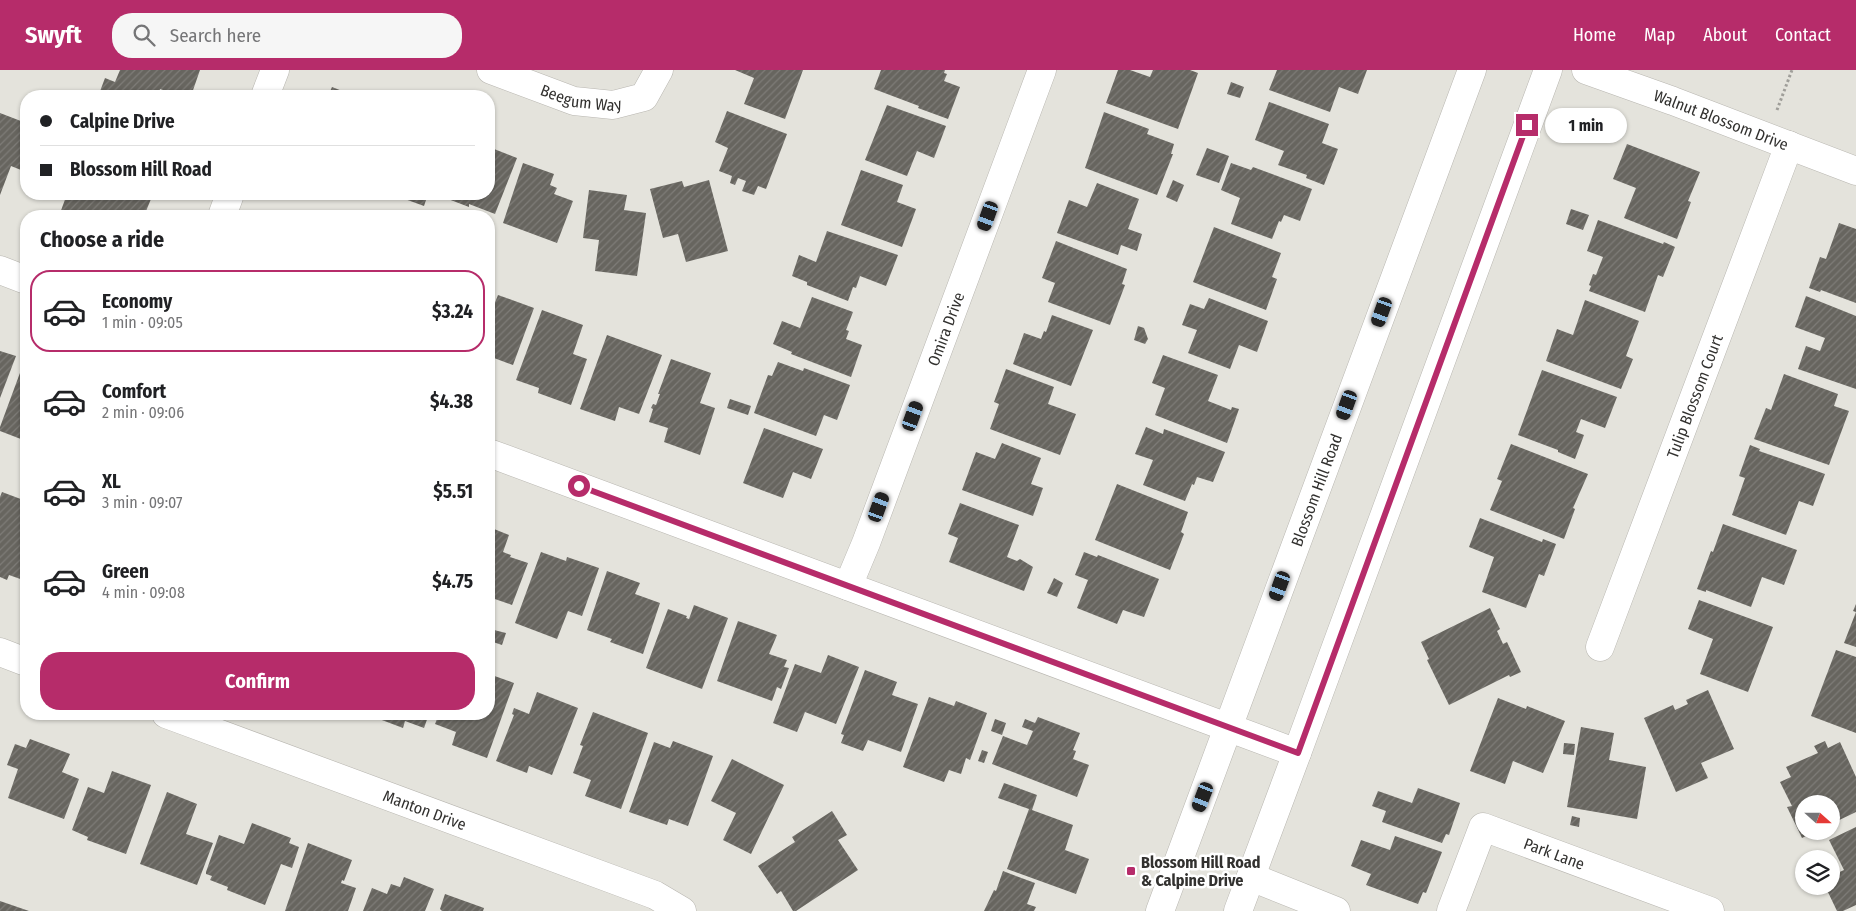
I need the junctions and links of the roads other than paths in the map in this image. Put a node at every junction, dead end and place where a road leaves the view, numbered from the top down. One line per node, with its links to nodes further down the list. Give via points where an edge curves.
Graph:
1 (275, 70): 8 (street)
2 (491, 70): 3 (street, Beegum Way, via 574,101 613,105 644,97)
3 (660, 70)
4 (1042, 70): 14 (street, Omira Drive)
5 (1472, 70): 19 (street, Blossom Hill Road)
6 (1548, 70): 20 (street)
7 (1586, 70): 9 (street, Walnut Blossom Drive)
8 (267, 90)
9 (1778, 141): 10 (street, Walnut Blossom Drive); 15 (street, Tulip Blossom Court)
10 (1856, 171)
11 (0, 270): 12 (street)
12 (20, 278)
13 (495, 455): 14 (street)
14 (848, 586): 19 (street)
15 (1600, 647)
16 (0, 652): 17 (street)
17 (20, 660)
18 (182, 720): 22 (street, Manton Drive, via 646,892)
19 (1229, 727): 20 (street); 23 (street, Blossom Hill Road)
20 (1298, 753): 21 (street)
21 (1251, 877): 24 (street); 25 (street)
22 (682, 911)
23 (1160, 911)
24 (1238, 911)
25 (1336, 911)
26 (1451, 911): 27 (street, Park Lane, via 1483,827)
27 (1710, 911)

